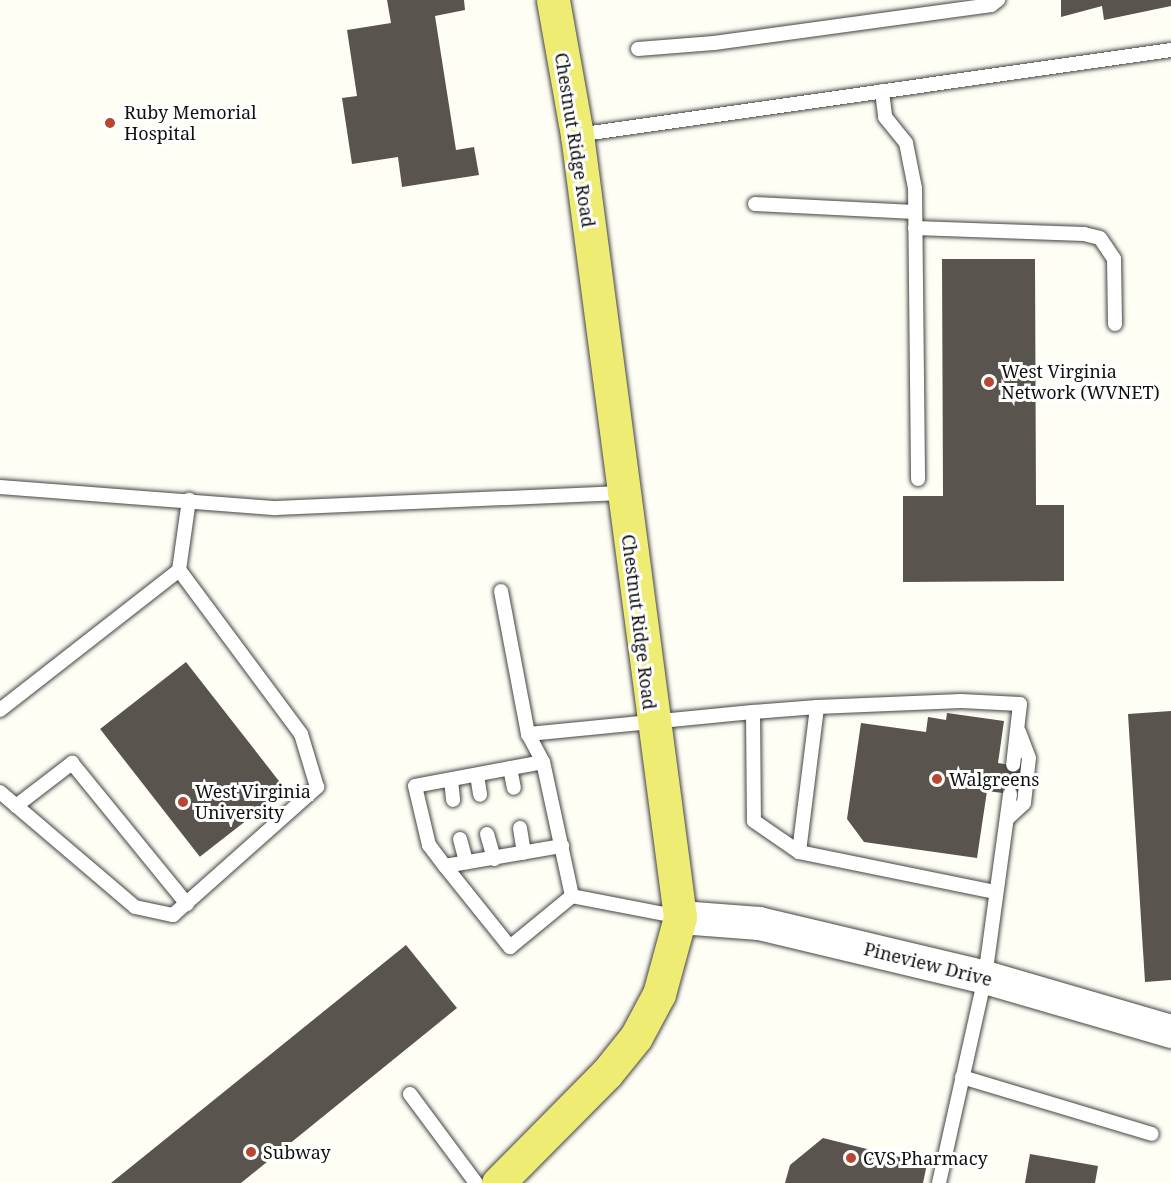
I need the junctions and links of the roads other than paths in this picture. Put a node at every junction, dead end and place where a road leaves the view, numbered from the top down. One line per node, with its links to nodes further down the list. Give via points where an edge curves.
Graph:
1 (553, 0): 7 (main road, Chestnut Ridge Road)
2 (998, 0): 3 (lane, via 991,5)
3 (955, 5): 4 (lane, via 714,44)
4 (638, 49)
5 (1171, 50): 6 (lane)
6 (882, 91): 7 (lane); 9 (lane, via 885,117 906,143 912,163)
7 (577, 135): 14 (main road, Chestnut Ridge Road)
8 (756, 204): 9 (lane)
9 (915, 212): 10 (lane)
10 (915, 228): 11 (lane, via 1084,234 1100,238 1114,259); 12 (lane)
11 (1115, 324)
12 (918, 479)
13 (0, 487): 15 (lane)
14 (622, 493): 15 (lane, via 276,508); 21 (main road, Chestnut Ridge Road)
15 (189, 500): 16 (lane)
16 (179, 570): 19 (lane); 47 (lane, via 301,734 317,787)
17 (501, 591): 23 (lane)
18 (817, 707): 20 (lane); 22 (lane, via 961,701 1020,704); 40 (lane)
19 (0, 710)
20 (753, 712): 21 (lane); 40 (lane, via 754,821)
21 (652, 721): 23 (lane); 48 (main road, Chestnut Ridge Road)
22 (1018, 729): 25 (lane); 35 (lane, via 1029,758 1024,803)
23 (528, 734): 24 (lane)
24 (543, 762): 26 (lane); 39 (lane)
25 (1013, 765)
26 (510, 768): 27 (lane); 29 (lane)
27 (477, 775): 28 (lane); 32 (lane)
28 (451, 780): 33 (lane); 44 (lane, via 416,786 429,845)
29 (514, 788)
30 (0, 792): 34 (lane)
31 (1010, 794): 35 (lane)
32 (480, 795)
33 (453, 800)
34 (16, 806): 47 (lane, via 135,907 173,915); 47 (lane, via 72,763)
35 (1007, 819): 45 (lane)
36 (520, 828): 41 (lane)
37 (487, 834): 42 (lane)
38 (460, 839): 43 (lane)
39 (562, 846): 41 (lane); 46 (lane)
40 (799, 852): 45 (lane)
41 (524, 853): 42 (lane)
42 (494, 859): 43 (lane)
43 (466, 862): 44 (lane)
44 (445, 866): 46 (lane, via 510,947)
45 (995, 892): 49 (lane)
46 (572, 897): 48 (lane)
47 (187, 904)
48 (680, 918): 49 (street, Pineview Drive, via 759,923); 55 (main road, Chestnut Ridge Road, via 659,994 636,1037 607,1073)
49 (985, 977): 50 (street, Pineview Drive); 51 (lane)
50 (1171, 1031)
51 (962, 1077): 53 (lane); 56 (lane)
52 (410, 1094): 54 (lane)
53 (1152, 1134)
54 (476, 1183)
55 (498, 1183)
56 (939, 1183)

